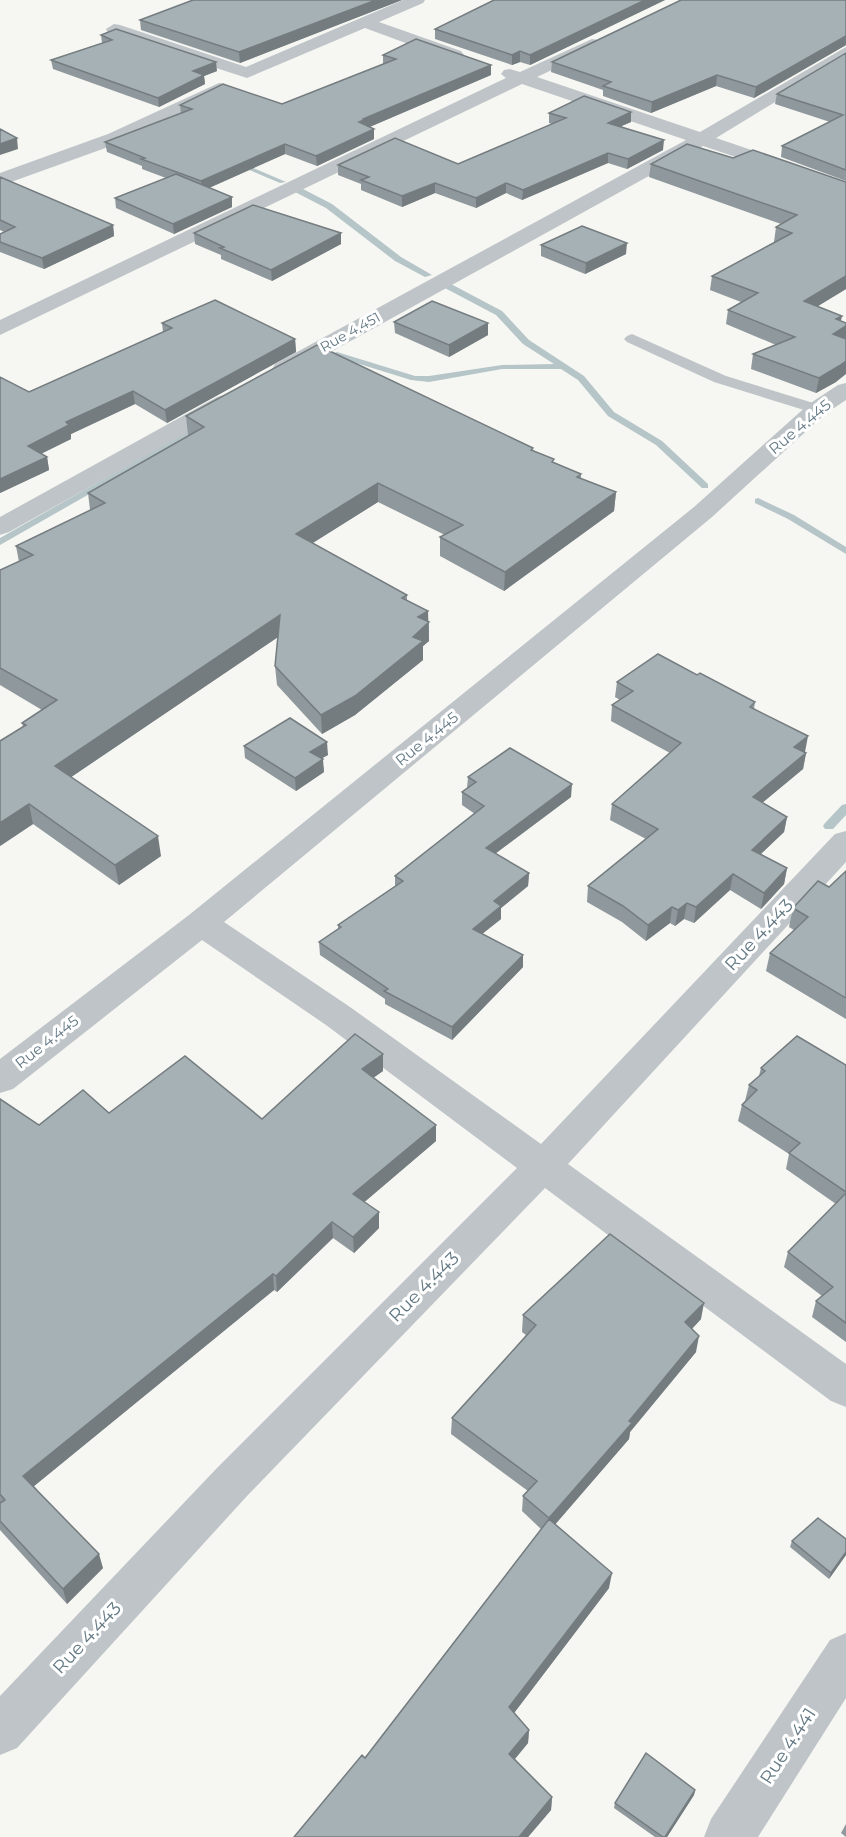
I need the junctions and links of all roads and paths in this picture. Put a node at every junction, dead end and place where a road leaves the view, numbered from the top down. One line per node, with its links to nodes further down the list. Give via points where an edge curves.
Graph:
1 (417, 0): 2 (street)
2 (365, 23): 6 (street); 8 (street)
3 (114, 29): 8 (street)
4 (614, 33): 9 (street)
5 (846, 52): 10 (street, Rue 4.451)
6 (476, 62)
7 (498, 70): 9 (street)
8 (247, 73): 11 (street, via 115,138)
9 (521, 78): 10 (street); 13 (street)
10 (703, 138): 12 (street); 15 (street, Rue 4.451)
11 (0, 180)
12 (846, 188)
13 (0, 328)
14 (632, 339): 18 (lane, via 720,379)
15 (261, 382)
16 (846, 390): 18 (street, Rue 4.445)
17 (240, 393): 19 (street)
18 (817, 409): 21 (street, Rue 4.445, via 704,512)
19 (0, 527)
20 (846, 842): 23 (street, Rue 4.443)
21 (201, 923): 22 (street, Rue 4.445); 23 (street, via 338,1016)
22 (0, 1079)
23 (543, 1166): 24 (street); 26 (street, Rue 4.443, via 232,1482)
24 (846, 1388)
25 (846, 1656): 27 (street, Rue 4.441)
26 (0, 1731)
27 (729, 1837)

